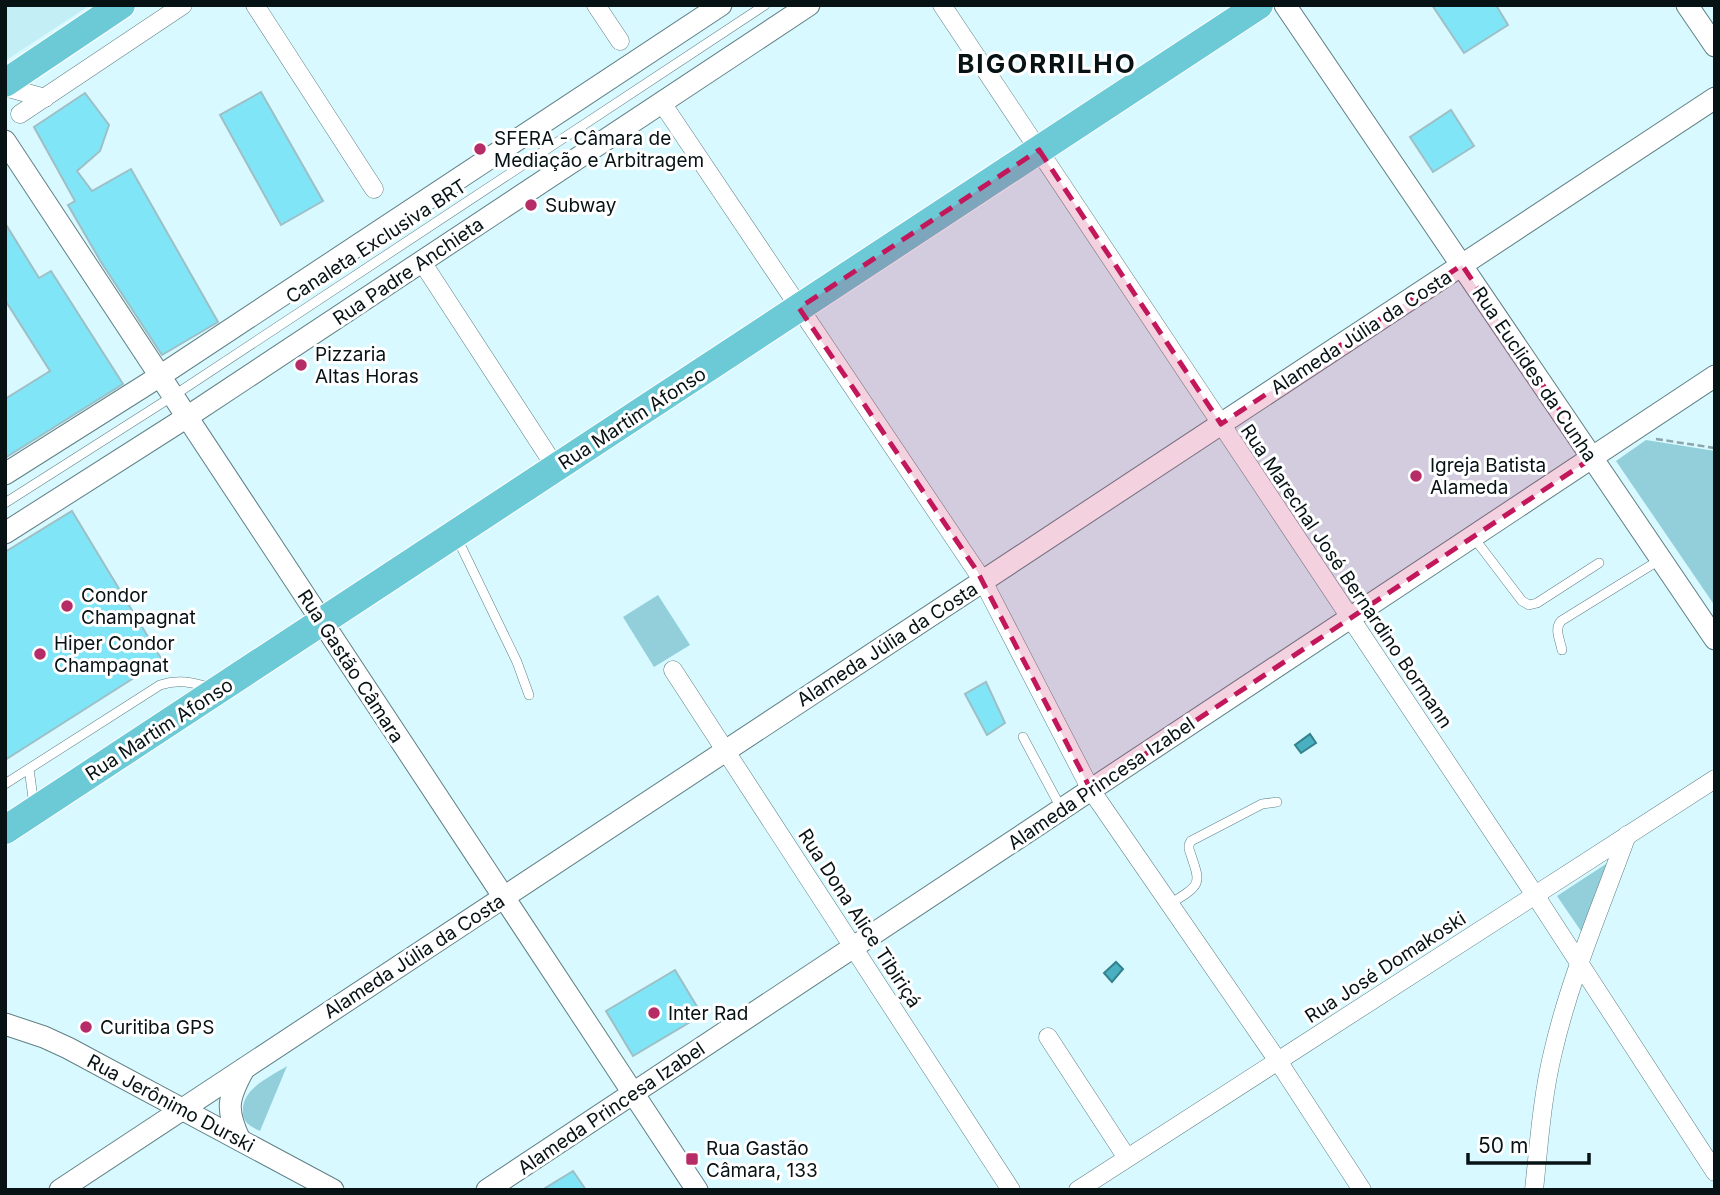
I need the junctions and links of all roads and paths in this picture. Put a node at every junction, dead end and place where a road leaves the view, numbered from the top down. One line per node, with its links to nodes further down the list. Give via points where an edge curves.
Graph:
1 (121, 5): 14 (main road)
2 (183, 5): 15 (street)
3 (255, 5): 21 (street)
4 (596, 5): 12 (street)
5 (721, 5): 25 (street)
6 (765, 5): 27 (lane, Canaleta Exclusiva BRT)
7 (809, 5): 17 (street, Rua Padre Anchieta)
8 (942, 5): 20 (street, Rua Marechal José Bernardino Bormann)
9 (1259, 5): 20 (main road, Rua Martim Afonso)
10 (1285, 5): 23 (street, Rua Euclides da Cunha)
11 (1687, 5): 13 (street)
12 (620, 41)
13 (1715, 46)
14 (5, 85): 15 (street)
15 (45, 97): 18 (street)
16 (1715, 98): 23 (street, Alameda Júlia da Costa)
17 (662, 103): 22 (street, Rua Padre Anchieta); 24 (street)
18 (20, 114)
19 (5, 141): 25 (street, Rua Gastão Câmara)
20 (1039, 150): 24 (main road, Rua Martim Afonso); 29 (street, Rua Marechal José Bernardino Bormann)
21 (374, 189)
22 (422, 262): 28 (street, Rua Padre Anchieta); 33 (street)
23 (1462, 265): 29 (street, Alameda Júlia da Costa); 32 (street, Rua Euclides da Cunha)
24 (799, 308): 33 (main road, Rua Martim Afonso); 41 (street)
25 (160, 376): 27 (street, Rua Gastão Câmara); 34 (street)
26 (1715, 376): 30 (street, Alameda Princesa Izabel)
27 (173, 396): 28 (street, Rua Gastão Câmara); 35 (lane, Canaleta Exclusiva BRT)
28 (187, 417): 36 (street, Rua Padre Anchieta); 43 (street, Rua Gastão Câmara)
29 (1221, 424): 41 (street, Alameda Júlia da Costa); 42 (street, Rua Marechal José Bernardino Bormann)
30 (1628, 434): 31 (path); 32 (street, Alameda Princesa Izabel)
31 (1715, 449)
32 (1592, 458): 38 (street, Alameda Princesa Izabel); 39 (street, Rua Euclides da Cunha)
33 (556, 468): 37 (main road, Rua Martim Afonso)
34 (5, 474)
35 (5, 503)
36 (5, 533)
37 (455, 534): 43 (main road, Rua Martim Afonso); 48 (lane)
38 (1473, 537): 40 (lane, via 1529,604); 42 (street, Alameda Princesa Izabel)
39 (1661, 559): 44 (street, Rua Euclides da Cunha); 45 (lane, via 1561,621)
40 (1599, 563)
41 (983, 581): 50 (street, Alameda Júlia da Costa); 54 (street)
42 (1350, 618): 54 (street, Alameda Princesa Izabel); 60 (street, Rua Marechal José Bernardino Bormann)
43 (322, 621): 47 (main road, Rua Martim Afonso); 61 (street, Rua Gastão Câmara)
44 (1715, 639)
45 (1562, 650)
46 (673, 670): 50 (street, Rua Dona Alice Tibiriçá)
47 (218, 690): 51 (lane, via 187,681 160,685); 57 (main road, Rua Martim Afonso)
48 (530, 695)
49 (1023, 737): 56 (lane)
50 (726, 750): 61 (street, Alameda Júlia da Costa); 63 (street, Rua Dona Alice Tibiriçá)
51 (29, 769): 53 (lane); 57 (lane)
52 (1715, 779): 59 (street, Rua José Domakoski)
53 (5, 784)
54 (1091, 790): 56 (street, Alameda Princesa Izabel); 62 (street)
55 (1277, 802): 62 (lane, via 1262,804 1191,841 1198,881)
56 (1062, 809): 63 (street, Alameda Princesa Izabel)
57 (35, 810): 58 (main road, Rua Martim Afonso)
58 (5, 830)
59 (1627, 835): 60 (street, Rua José Domakoski); 64 (street)
60 (1535, 895): 64 (street, Rua Marechal José Bernardino Bormann); 67 (street, Rua José Domakoski)
61 (504, 897): 68 (street, Alameda Júlia da Costa); 69 (street, Rua Gastão Câmara)
62 (1170, 904): 67 (street)
63 (853, 947): 69 (street, Alameda Princesa Izabel); 78 (street, Rua Dona Alice Tibiriçá)
64 (1580, 964): 73 (street, Rua Marechal José Bernardino Bormann); 81 (street, via 1553,1053)
65 (5, 1024): 70 (street, Rua Jerônimo Durski, via 56,1042)
66 (1048, 1037): 72 (street)
67 (1278, 1061): 72 (street, Rua José Domakoski); 80 (street)
68 (245, 1068): 70 (street, Alameda Júlia da Costa); 71 (street, via 229,1107)
69 (633, 1093): 76 (street, Alameda Princesa Izabel); 77 (street, Rua Gastão Câmara)
70 (181, 1110): 71 (street, Rua Jerônimo Durski); 74 (street, Alameda Júlia da Costa)
71 (240, 1140): 75 (street, Rua Jerônimo Durski)
72 (1127, 1158): 79 (street, Rua José Domakoski)
73 (1715, 1172)
74 (60, 1190)
75 (333, 1190)
76 (487, 1190)
77 (697, 1190)
78 (1011, 1190)
79 (1078, 1190)
80 (1362, 1190)
81 (1534, 1190)

